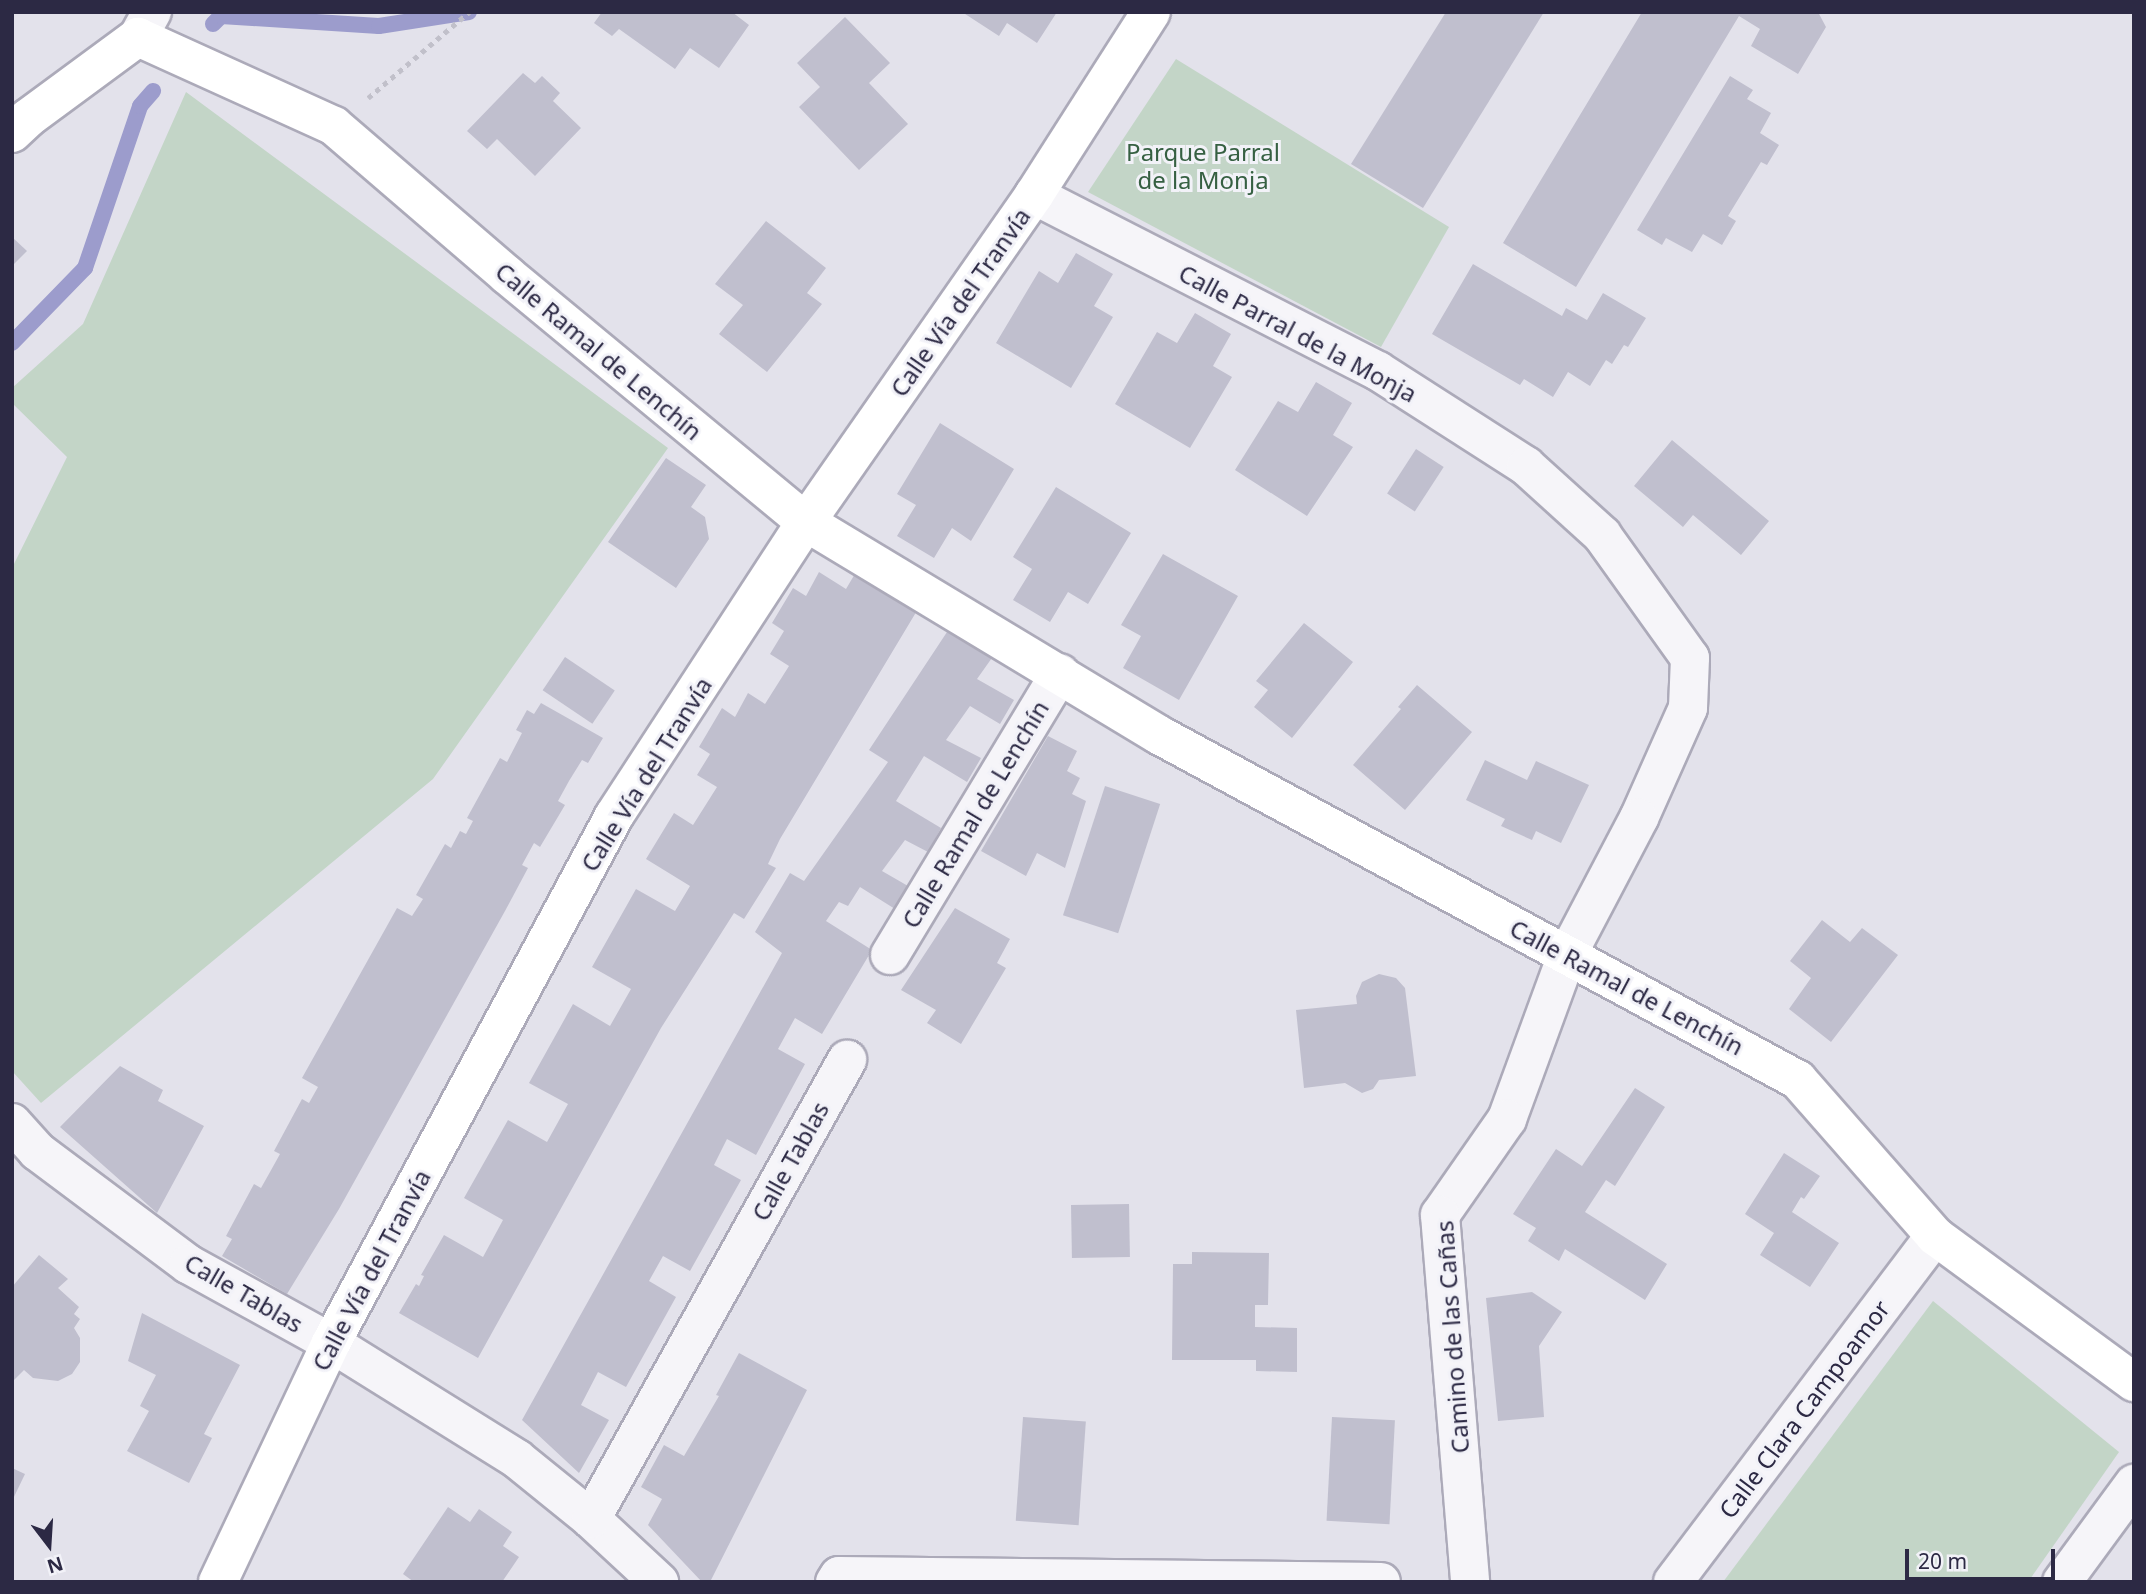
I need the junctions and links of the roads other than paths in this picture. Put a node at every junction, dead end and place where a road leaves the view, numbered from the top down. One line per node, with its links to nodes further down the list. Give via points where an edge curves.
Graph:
1 (1151, 12): 4 (street, Calle Vía del Tranvía)
2 (145, 24): 3 (street); 5 (street, Calle Ramal de Lenchín, via 334,125)
3 (12, 133)
4 (1034, 195): 5 (street, Calle Vía del Tranvía); 8 (street, Calle Parral de la Monja, via 1378,371 1526,466 1602,535 1690,658 1688,708 1639,818)
5 (806, 522): 6 (street, Calle Ramal de Lenchín); 12 (street, Calle Vía del Tranvía, via 614,816)
6 (1060, 673): 7 (street, Calle Ramal de Lenchín); 8 (street, Calle Ramal de Lenchín, via 1159,735)
7 (890, 955)
8 (1567, 955): 11 (street, Calle Ramal de Lenchín, via 1798,1080); 20 (street, Camino de las Cañas, via 1507,1119 1440,1215)
9 (846, 1060): 15 (street, Calle Tablas)
10 (12, 1123): 12 (street, Calle Tablas, via 37,1151 188,1264)
11 (1935, 1236): 13 (street, Calle Ramal de Lenchín); 21 (street, Calle Clara Campoamor)
12 (331, 1343): 15 (street, Calle Tablas, via 516,1459); 16 (street, Calle Vía del Tranvía)
13 (2134, 1381)
14 (2134, 1484): 22 (street)
15 (591, 1519): 17 (street, Calle Tablas)
16 (218, 1582)
17 (659, 1582)
18 (835, 1582): 19 (street, via 839,1576)
19 (1381, 1582)
20 (1470, 1582)
21 (1673, 1582)
22 (2062, 1582)

